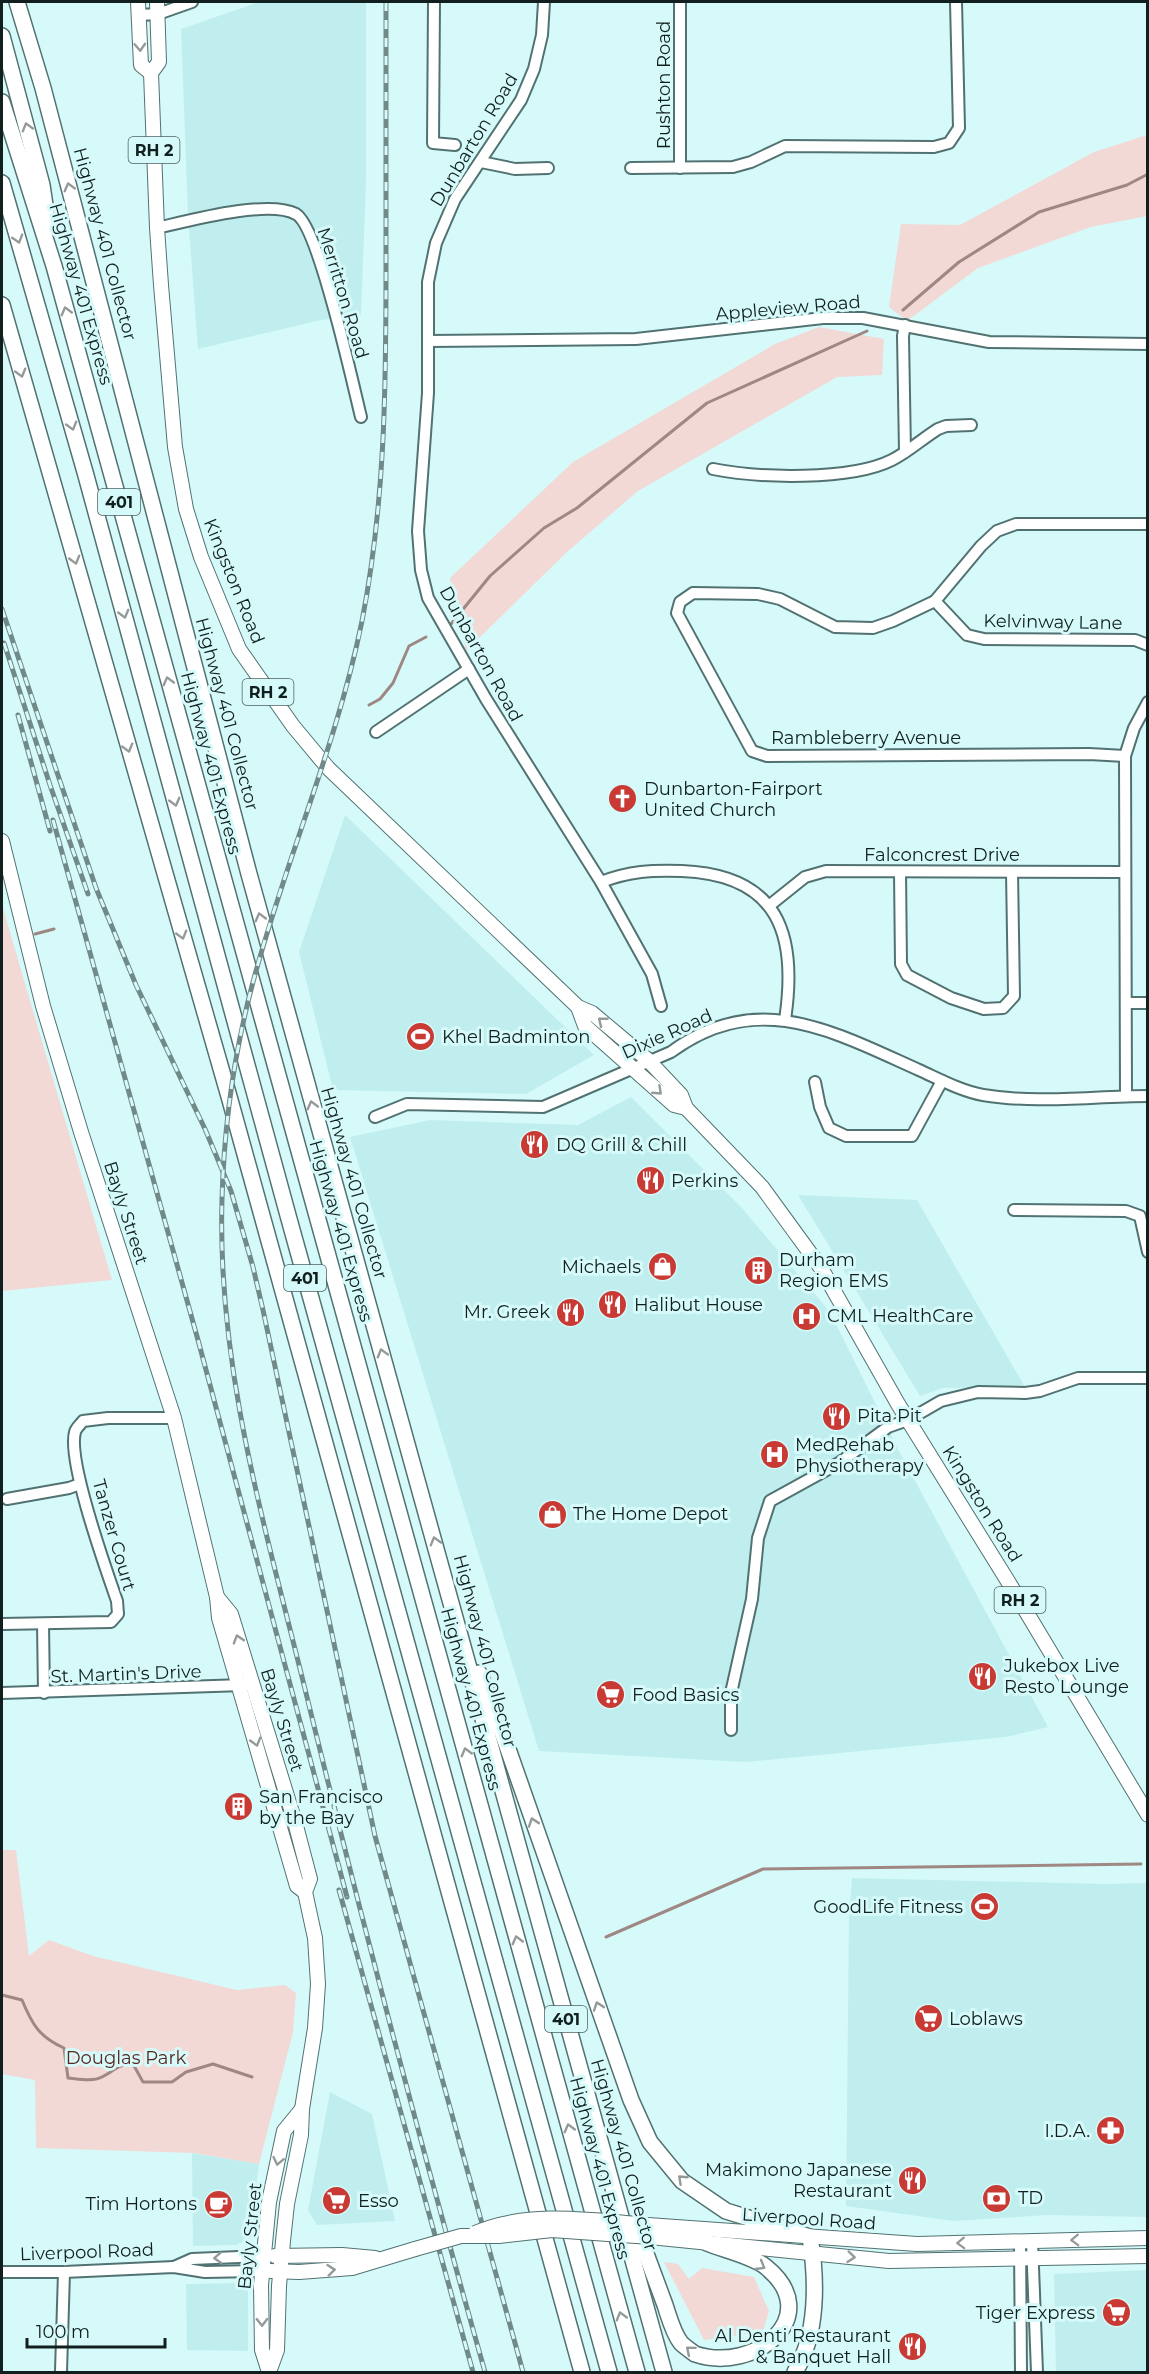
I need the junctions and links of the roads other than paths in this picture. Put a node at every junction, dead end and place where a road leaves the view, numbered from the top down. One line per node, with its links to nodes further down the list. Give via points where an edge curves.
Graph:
1 (17, 2): 61 (highway, Highway 401 Collector / 401, one-way to 1, via 249,874)
2 (192, 2): 8 (street)
3 (434, 2): 12 (street, via 433,143)
4 (544, 2): 13 (street, Dunbarton Road, via 534,69 521,100)
5 (680, 2): 16 (street, Rushton Road)
6 (956, 2): 16 (street, via 958,128 949,143 934,147 785,147 733,167)
7 (138, 8): 8 (street); 10 (main road, Kingston Road / RH 2, one-way to 10, via 141,65)
8 (157, 8): 10 (main road, Kingston Road / RH 2, via 159,63)
9 (2, 36): 19 (highway, one-way to 9, via 42,185)
10 (152, 73): 18 (main road, Kingston Road / RH 2)
11 (2, 102): 19 (highway, Highway 401 Express / 401)
12 (455, 145)
13 (481, 162): 14 (street, via 515,169); 22 (street, Dunbarton Road, via 455,199 436,243 428,282)
14 (549, 168)
15 (631, 168): 16 (street)
16 (680, 168)
17 (2, 183): 90 (highway, 401, one-way to 90)
18 (157, 228): 24 (street, Merritton Road, via 235,212 273,209 297,215 309,230 331,299); 44 (main road, Kingston Road / RH 2, via 175,447 186,509 239,649 327,768)
19 (54, 266): 91 (highway, Highway 401 Express / 401, one-way to 19)
20 (2, 305): 89 (highway, 401, one-way to 89, via 230,1100)
21 (905, 325): 22 (street, Appleview Road, via 863,318 823,318 636,339); 23 (street, Appleview Road, via 988,342); 26 (street)
22 (429, 341): 31 (street, Dunbarton Road, via 418,531 421,570 428,598)
23 (1148, 344)
24 (361, 417)
25 (971, 424): 26 (street, via 938,429)
26 (905, 452): 27 (street, via 870,469 843,474 741,475)
27 (712, 469)
28 (1148, 524): 29 (street, Rambleberry Avenue, via 1016,524 997,531)
29 (935, 601): 30 (street, Kelvinway Lane, via 967,635 984,639 1134,640); 34 (street, Rambleberry Avenue, via 873,628 835,627 780,599 758,594 693,593 680,602 677,613 752,751 767,756)
30 (1148, 645)
31 (469, 669): 33 (street); 39 (street, Dunbarton Road)
32 (1146, 709): 34 (street, via 1134,728)
33 (376, 732)
34 (1125, 756): 38 (street)
35 (2, 840): 57 (main road, Bayly Street, via 43,1006)
36 (900, 872): 37 (street, Falconcrest Drive); 37 (street, via 901,964 907,975 951,998 984,1009 1003,1008 1014,996); 40 (street, Falconcrest Drive, via 826,871 805,877)
37 (1012, 872): 38 (street, Falconcrest Drive)
38 (1125, 872): 41 (street)
39 (601, 882): 40 (street, via 643,870 710,873 734,879); 43 (street, Dunbarton Road, via 652,974)
40 (770, 905): 45 (street, via 784,936 788,959)
41 (1127, 1003): 42 (street); 50 (street)
42 (1148, 1003)
43 (661, 1006)
44 (578, 1007): 46 (main road, Kingston Road / RH 2, one-way to 44, via 592,1013); 47 (main road, Kingston Road / RH 2, via 585,1026)
45 (785, 1020): 46 (street, Dixie Road, via 740,1020); 48 (street, Dixie Road, via 836,1033)
46 (648, 1060): 47 (street, Dixie Road); 52 (main road, Kingston Road / RH 2, via 681,1095)
47 (633, 1067): 52 (main road, Kingston Road / RH 2, one-way to 52, via 674,1106); 53 (street, Dixie Road, via 543,1107 407,1104)
48 (942, 1081): 49 (street, via 912,1136 846,1136 830,1128); 50 (street, Dixie Road, via 981,1095 1030,1099)
49 (814, 1082)
50 (1126, 1096): 51 (street, Dixie Road)
51 (1148, 1096)
52 (686, 1108): 58 (main road, Kingston Road / RH 2, via 762,1186 794,1229 829,1279)
53 (375, 1117)
54 (1014, 1210): 55 (street, via 1126,1211 1140,1216)
55 (1148, 1252)
56 (1148, 1378): 58 (street, via 1078,1378 1040,1391 978,1392 941,1401)
57 (174, 1418): 59 (street, Tanzer Court, via 83,1421 75,1430 74,1442); 64 (main road, Bayly Street, via 218,1597 219,1618)
58 (909, 1420): 67 (street, via 888,1427 839,1463 770,1501 758,1538 752,1599 731,1693); 68 (main road, Kingston Road / RH 2)
59 (80, 1484): 60 (street); 63 (street, Tanzer Court, via 118,1614 111,1622 100,1624)
60 (7, 1499)
61 (451, 1597): 70 (highway, Highway 401 Collector / 401); 72 (highway, one-way to 61, via 726,2211 682,2181 650,2142 631,2100)
62 (2, 1624): 63 (street, Tanzer Court)
63 (43, 1624): 65 (street)
64 (245, 1685): 65 (street, St. Martin's Drive); 69 (main road, Bayly Street, via 297,1886 305,1892 315,1938 318,1984 312,2056)
65 (44, 1693): 66 (street, St. Martin's Drive)
66 (2, 1694)
67 (732, 1730)
68 (1148, 1815)
69 (302, 2109): 77 (main road, Bayly Street, one-way to 77, via 284,2131 269,2202); 78 (main road, Bayly Street)
70 (611, 2183): 75 (highway, one-way to 70, via 761,2264 777,2277 787,2296 789,2314 784,2338 766,2359 750,2367 729,2370 704,2362 681,2343 634,2221); 92 (highway, Highway 401 Collector / 401)
71 (649, 2231): 72 (main road, Liverpool Road); 75 (main road, Liverpool Road); 80 (main road, Liverpool Road, bridge, via 588,2219 549,2218 493,2225 470,2235)
72 (809, 2231): 74 (main road, Liverpool Road, one-way to 72, via 917,2244); 76 (highway)
73 (1148, 2238): 74 (main road, Liverpool Road, one-way to 74)
74 (1026, 2241): 81 (street)
75 (707, 2243): 76 (main road, Liverpool Road)
76 (813, 2254): 81 (main road, Liverpool Road, one-way to 81, via 889,2261); 93 (highway, via 809,2342)
77 (264, 2256): 78 (main road, Liverpool Road); 82 (street, Liverpool Road, one-way to 82, via 192,2259); 84 (main road, Bayly Street)
78 (282, 2256): 80 (main road, Liverpool Road); 86 (main road, Bayly Street)
79 (1148, 2256): 81 (main road, Liverpool Road)
80 (381, 2258): 86 (main road, Liverpool Road, one-way to 80, via 352,2268)
81 (1027, 2258): 94 (street); 95 (street)
82 (174, 2267): 84 (street, Liverpool Road, via 205,2272); 85 (street, Liverpool Road)
83 (2, 2271): 85 (street, Liverpool Road)
84 (262, 2271): 86 (main road, Liverpool Road); 87 (main road, Bayly Street, one-way to 87, via 262,2350)
85 (64, 2272): 88 (street)
86 (280, 2272): 87 (main road, Bayly Street, via 277,2350)
87 (269, 2372)
88 (61, 2373)
89 (582, 2373)
90 (609, 2373)
91 (637, 2373)
92 (664, 2373)
93 (795, 2373)
94 (1021, 2373)
95 (1037, 2373)

